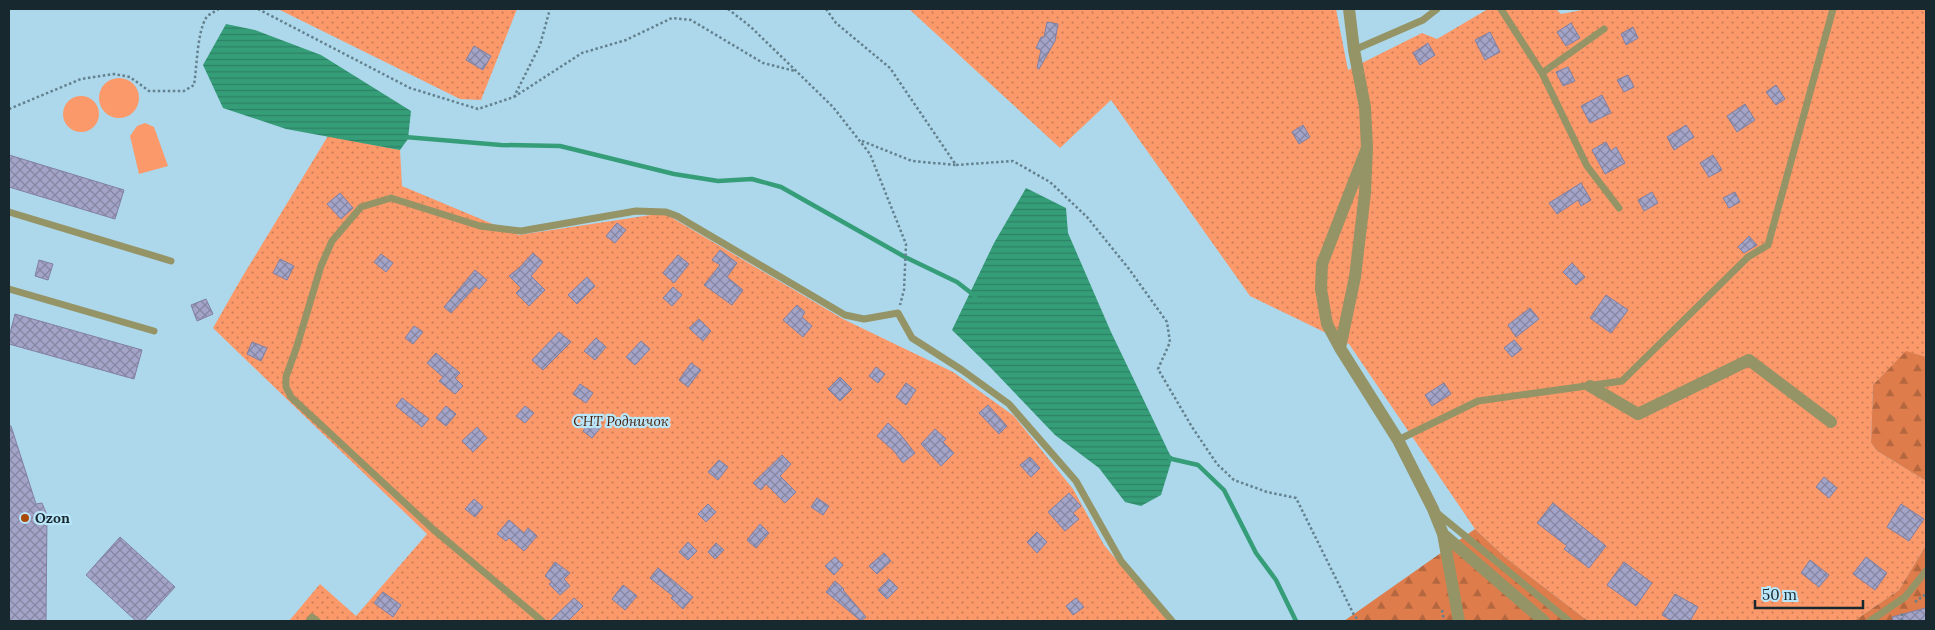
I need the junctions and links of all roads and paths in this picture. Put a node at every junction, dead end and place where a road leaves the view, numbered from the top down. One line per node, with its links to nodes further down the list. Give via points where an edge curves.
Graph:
1 (219, 9): 15 (path, via 205,20 194,85 184,91 149,91 130,77 114,74 81,79)
2 (258, 9): 14 (path, via 410,88 478,109)
3 (550, 9): 14 (path, via 540,45)
4 (728, 9): 12 (path)
5 (826, 9): 18 (path, via 836,23 890,68)
6 (1349, 9): 11 (street)
7 (1437, 9): 11 (lane, via 1423,20)
8 (1501, 9): 13 (lane)
9 (1833, 9): 26 (lane, via 1768,245 1748,257 1622,381)
10 (1604, 29): 13 (lane)
11 (1354, 50): 17 (street, via 1365,107)
12 (796, 72): 14 (path, via 763,63 691,20 672,18 626,40 582,52); 16 (path, via 834,106)
13 (1542, 74): 19 (lane, via 1587,166)
14 (514, 97)
15 (9, 109)
16 (861, 140): 18 (path, via 912,161); 23 (path, via 870,154 906,244 904,290)
17 (1367, 148): 25 (street, via 1355,277); 25 (street, via 1322,264 1324,312)
18 (956, 165): 37 (path, via 1012,162 1050,182 1088,217 1167,322 1170,342 1158,369 1192,427 1218,464 1234,480 1296,498 1354,615)
19 (1619, 208)
20 (9, 212): 21 (lane)
21 (171, 261)
22 (9, 289): 24 (lane)
23 (898, 314): 35 (lane, via 864,319 845,315 666,212 636,211 520,231 480,226 392,198 361,207 332,241 321,266 286,377 286,387 434,530); 36 (lane, via 912,338 1009,404 1076,481 1122,561)
24 (154, 331)
25 (1340, 348): 28 (street)
26 (1590, 386): 27 (street, via 1638,414 1749,360); 28 (lane, via 1478,401)
27 (1831, 422)
28 (1398, 440): 29 (street)
29 (1433, 510): 30 (street); 41 (lane)
30 (1443, 534): 39 (street); 40 (street)
31 (1926, 571): 42 (lane, via 1905,597)
32 (1441, 603): 38 (path)
33 (308, 621): 34 (lane, via 312,617)
34 (317, 621)
35 (542, 621)
36 (1172, 621)
37 (1360, 621)
38 (1444, 621)
39 (1459, 621)
40 (1544, 621)
41 (1569, 621)
42 (1870, 621)

